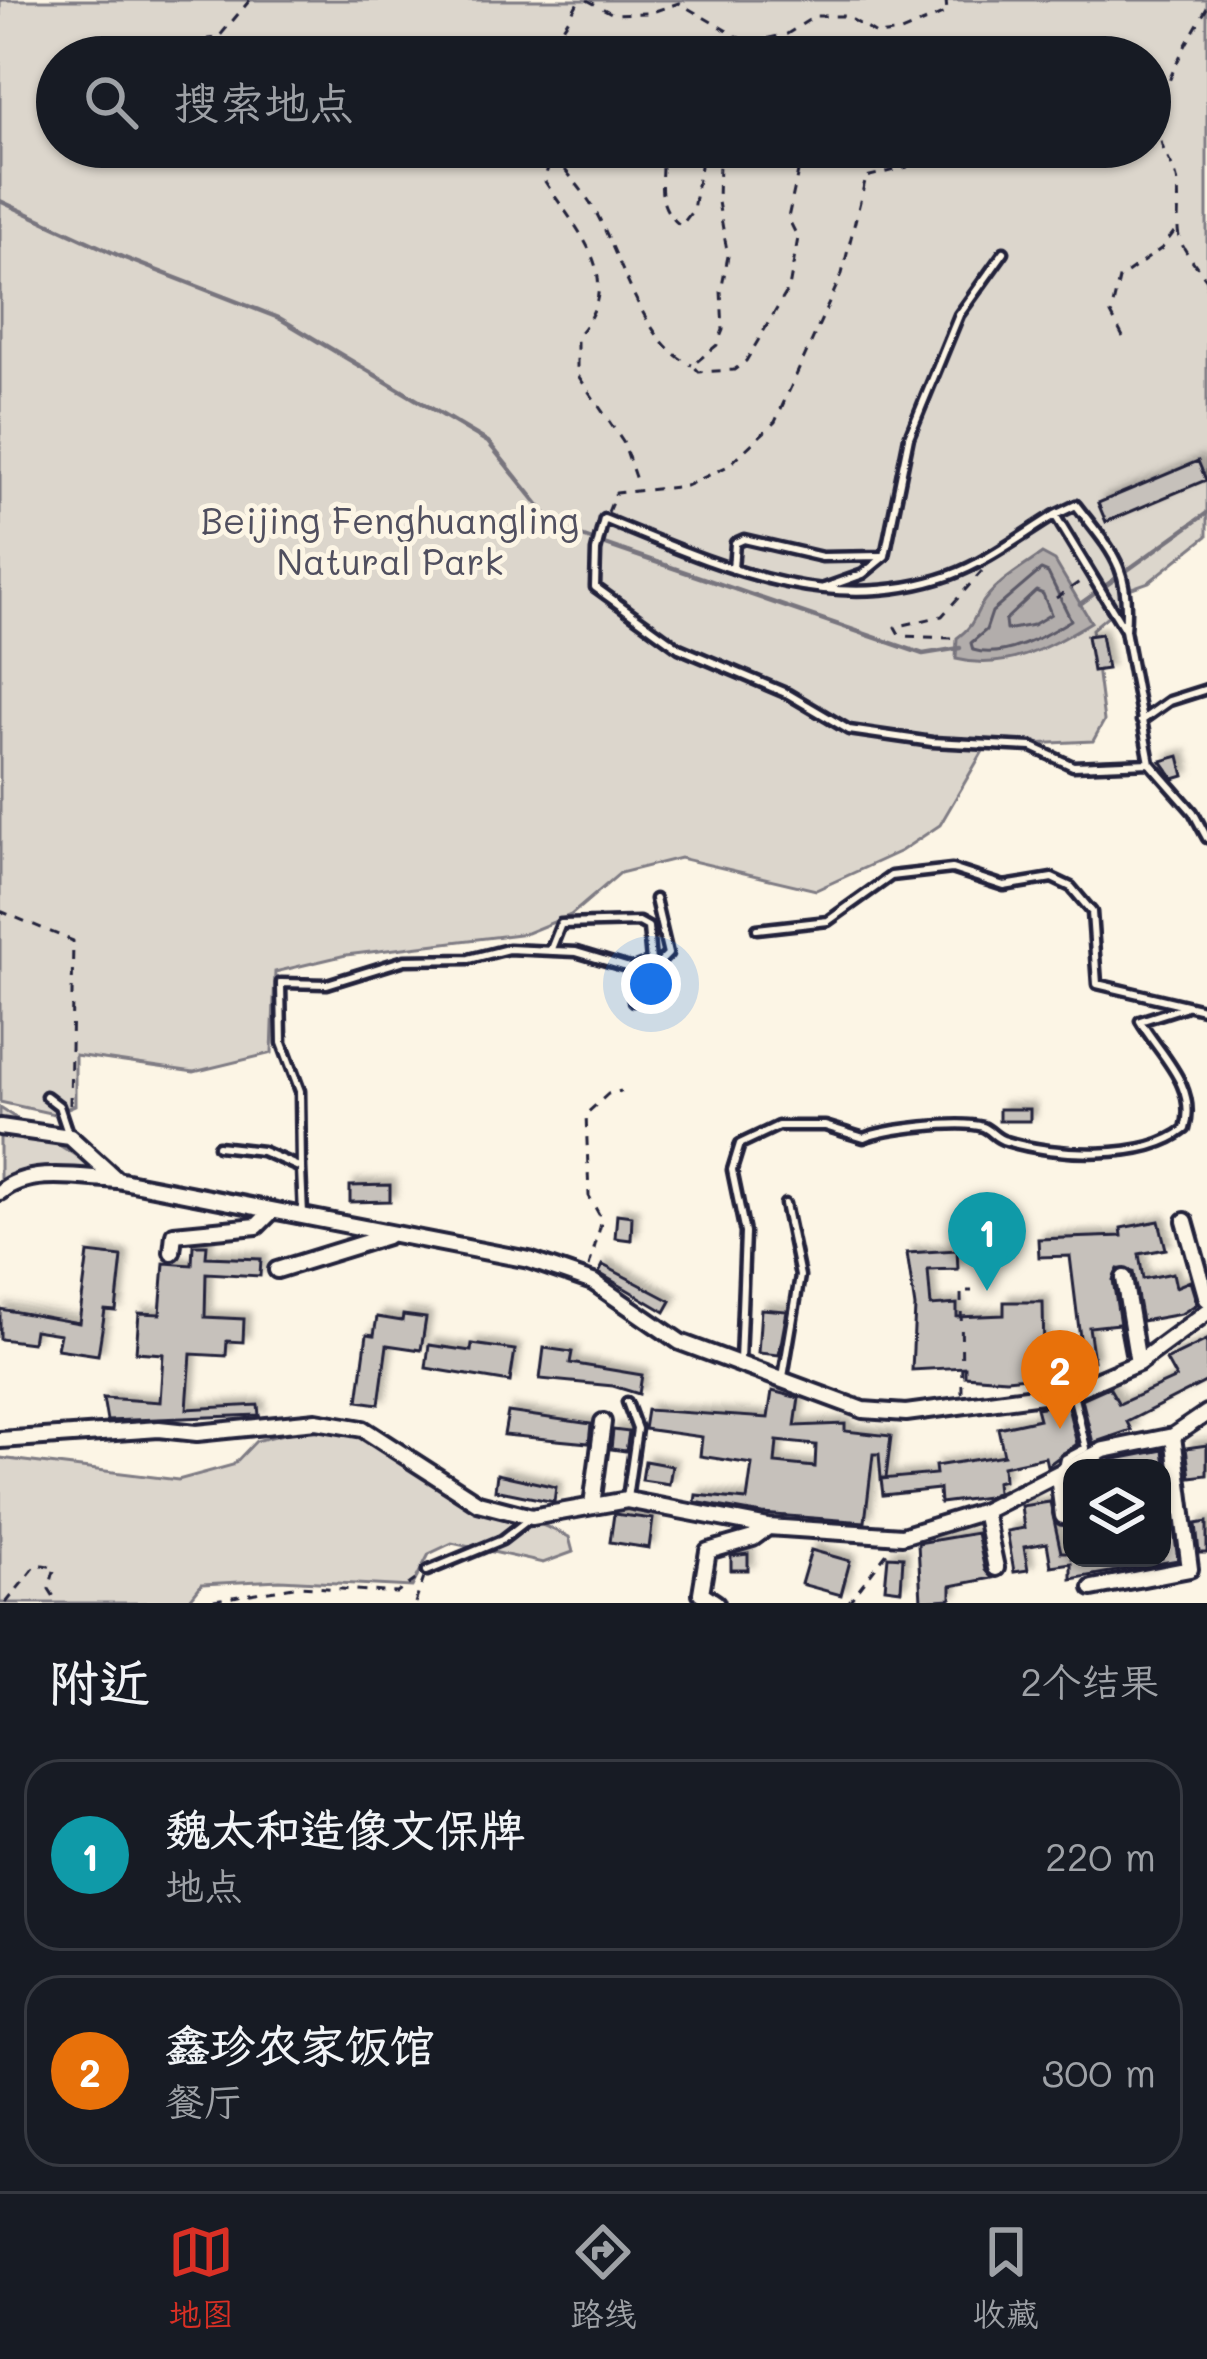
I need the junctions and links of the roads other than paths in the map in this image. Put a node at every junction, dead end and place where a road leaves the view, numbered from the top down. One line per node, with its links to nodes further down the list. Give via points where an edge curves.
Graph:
1 (1004, 252): 3 (lane, via 959,314 909,437)
2 (1055, 515): 5 (lane, via 954,574 880,594); 6 (lane); 6 (lane, via 1076,505 1111,551 1129,589)
3 (885, 556): 4 (lane, via 822,557 745,539 735,543); 5 (lane, via 863,574)
4 (734, 569): 5 (lane); 9 (lane, via 604,519 595,587 679,648 849,730 1032,747 1073,766)
5 (815, 590)
6 (1125, 630): 8 (lane)
7 (1207, 688): 8 (lane)
8 (1140, 722): 9 (lane)
9 (1150, 763): 10 (lane)
10 (1207, 838)
11 (655, 898): 14 (lane, via 668,954)
12 (757, 929): 17 (lane, via 828,921 891,876 952,869 1004,886 1052,878 1072,887 1092,912 1097,984)
13 (551, 949): 14 (lane, via 561,924 639,922 648,927); 15 (lane); 23 (lane, via 415,959 327,984 281,983 282,1043 300,1091)
14 (651, 962): 15 (lane)
15 (633, 969): 16 (lane)
16 (633, 1001)
17 (1184, 1007): 18 (lane); 36 (lane, via 1140,1021 1179,1078 1185,1129 1132,1154 1011,1143 972,1126 864,1138 813,1124 778,1126 740,1144 732,1170 745,1233)
18 (1207, 1010)
19 (46, 1096): 21 (lane, via 59,1106)
20 (0, 1127): 21 (street)
21 (70, 1137): 24 (street)
22 (218, 1146): 23 (lane, via 262,1151)
23 (301, 1168): 28 (lane)
24 (117, 1180): 25 (street, via 32,1178); 27 (street)
25 (0, 1192)
26 (784, 1204): 38 (lane, via 800,1276)
27 (272, 1213): 28 (street); 31 (street, via 257,1226 174,1234)
28 (303, 1218): 30 (street)
29 (1185, 1222): 34 (street)
30 (391, 1235): 32 (street); 36 (street, via 530,1260 584,1279 680,1342)
31 (172, 1252)
32 (277, 1270)
33 (1124, 1278): 37 (street)
34 (1207, 1299)
35 (1207, 1312): 37 (street)
36 (740, 1362): 38 (street)
37 (1138, 1364): 39 (street)
38 (782, 1380): 39 (street, via 863,1410 906,1413)
39 (1072, 1391): 47 (lane, via 1087,1448 1065,1460)
40 (627, 1402): 48 (lane, via 637,1429)
41 (1207, 1413): 43 (street)
42 (603, 1422): 49 (street)
43 (1173, 1436): 45 (street); 56 (street, via 1190,1569)
44 (0, 1440): 51 (street, via 316,1421 363,1430 478,1503)
45 (1105, 1450): 46 (lane); 47 (street)
46 (1106, 1459)
47 (1060, 1474): 50 (street); 52 (street)
48 (627, 1500): 49 (street); 53 (street)
49 (592, 1505): 51 (street)
50 (984, 1511): 53 (street, via 902,1535); 54 (street)
51 (532, 1516): 55 (lane, via 502,1540)
52 (1063, 1516)
53 (768, 1527): 57 (street, via 708,1551 701,1593)
54 (997, 1568)
55 (427, 1571)
56 (1092, 1588)
57 (716, 1603)

